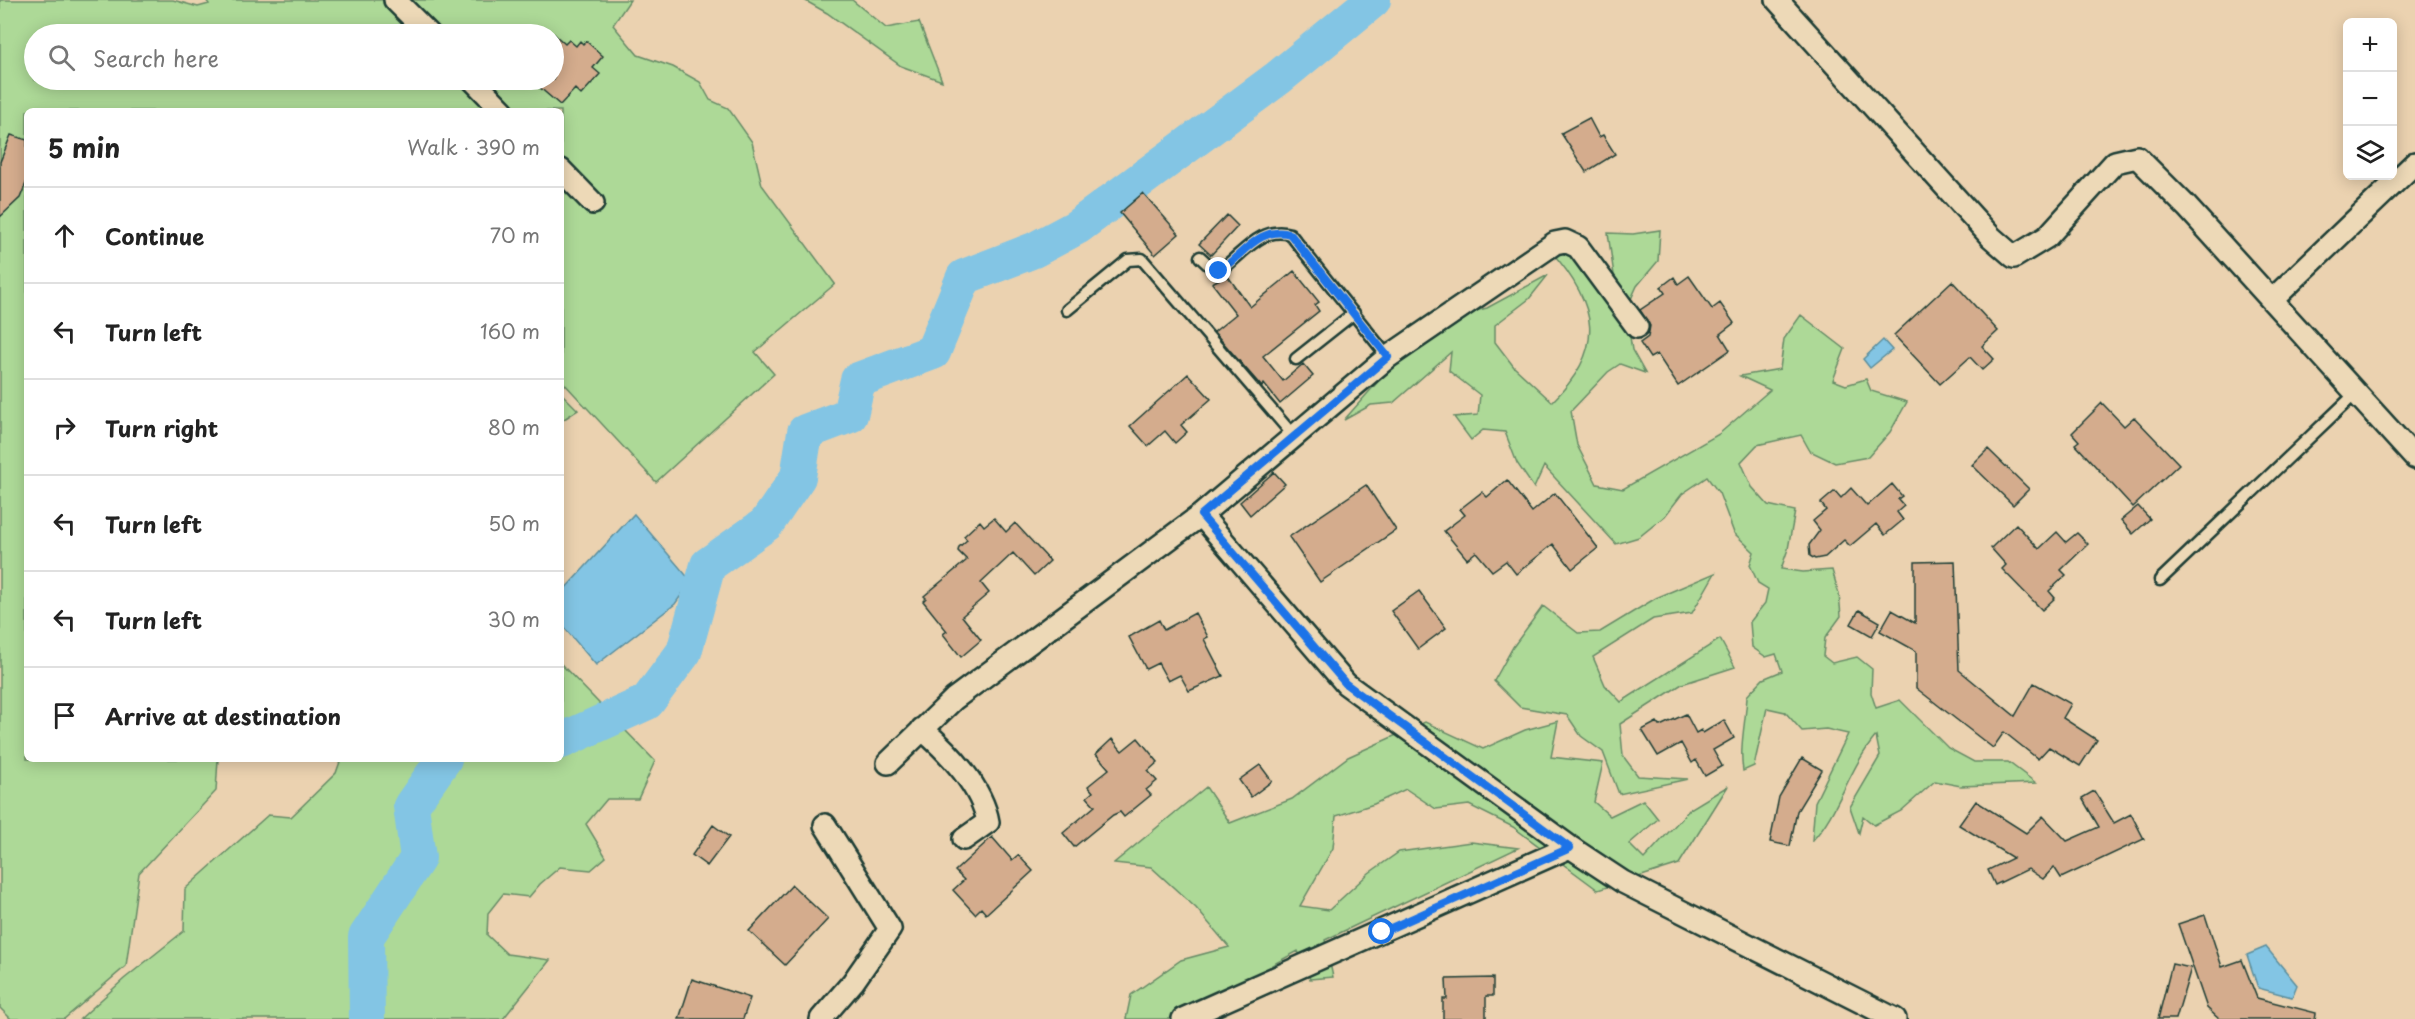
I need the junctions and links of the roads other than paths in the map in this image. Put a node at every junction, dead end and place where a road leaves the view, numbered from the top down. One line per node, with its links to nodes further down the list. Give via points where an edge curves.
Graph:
1 (395, 0): 3 (street)
2 (1777, 0): 10 (street, via 1990,237 2014,257 2047,237 2115,162 2137,157)
3 (419, 24)
4 (483, 90): 5 (street)
5 (500, 108)
6 (2415, 163): 10 (street)
7 (564, 173): 8 (street)
8 (593, 203)
9 (1200, 257): 12 (lane, via 1219,271 1271,231 1290,234)
10 (2272, 300): 16 (street)
11 (1067, 310): 17 (lane, via 1128,260 1142,259)
12 (1354, 313): 14 (lane); 15 (lane)
13 (1636, 327): 14 (street, via 1578,247 1565,241 1555,243)
14 (1388, 357): 17 (street)
15 (1296, 359)
16 (2355, 394): 18 (street); 20 (lane)
17 (1293, 435): 19 (street)
18 (2415, 458)
19 (1201, 515): 21 (street, via 954,699); 25 (street, via 1346,684)
20 (2160, 580)
21 (922, 729): 22 (street); 24 (street, via 945,749 985,805 988,822)
22 (888, 763)
23 (825, 825): 26 (street, via 890,929)
24 (964, 839)
25 (1570, 848): 27 (street); 28 (street, via 1623,882)
26 (821, 1019)
27 (1183, 1019)
28 (1895, 1019)

